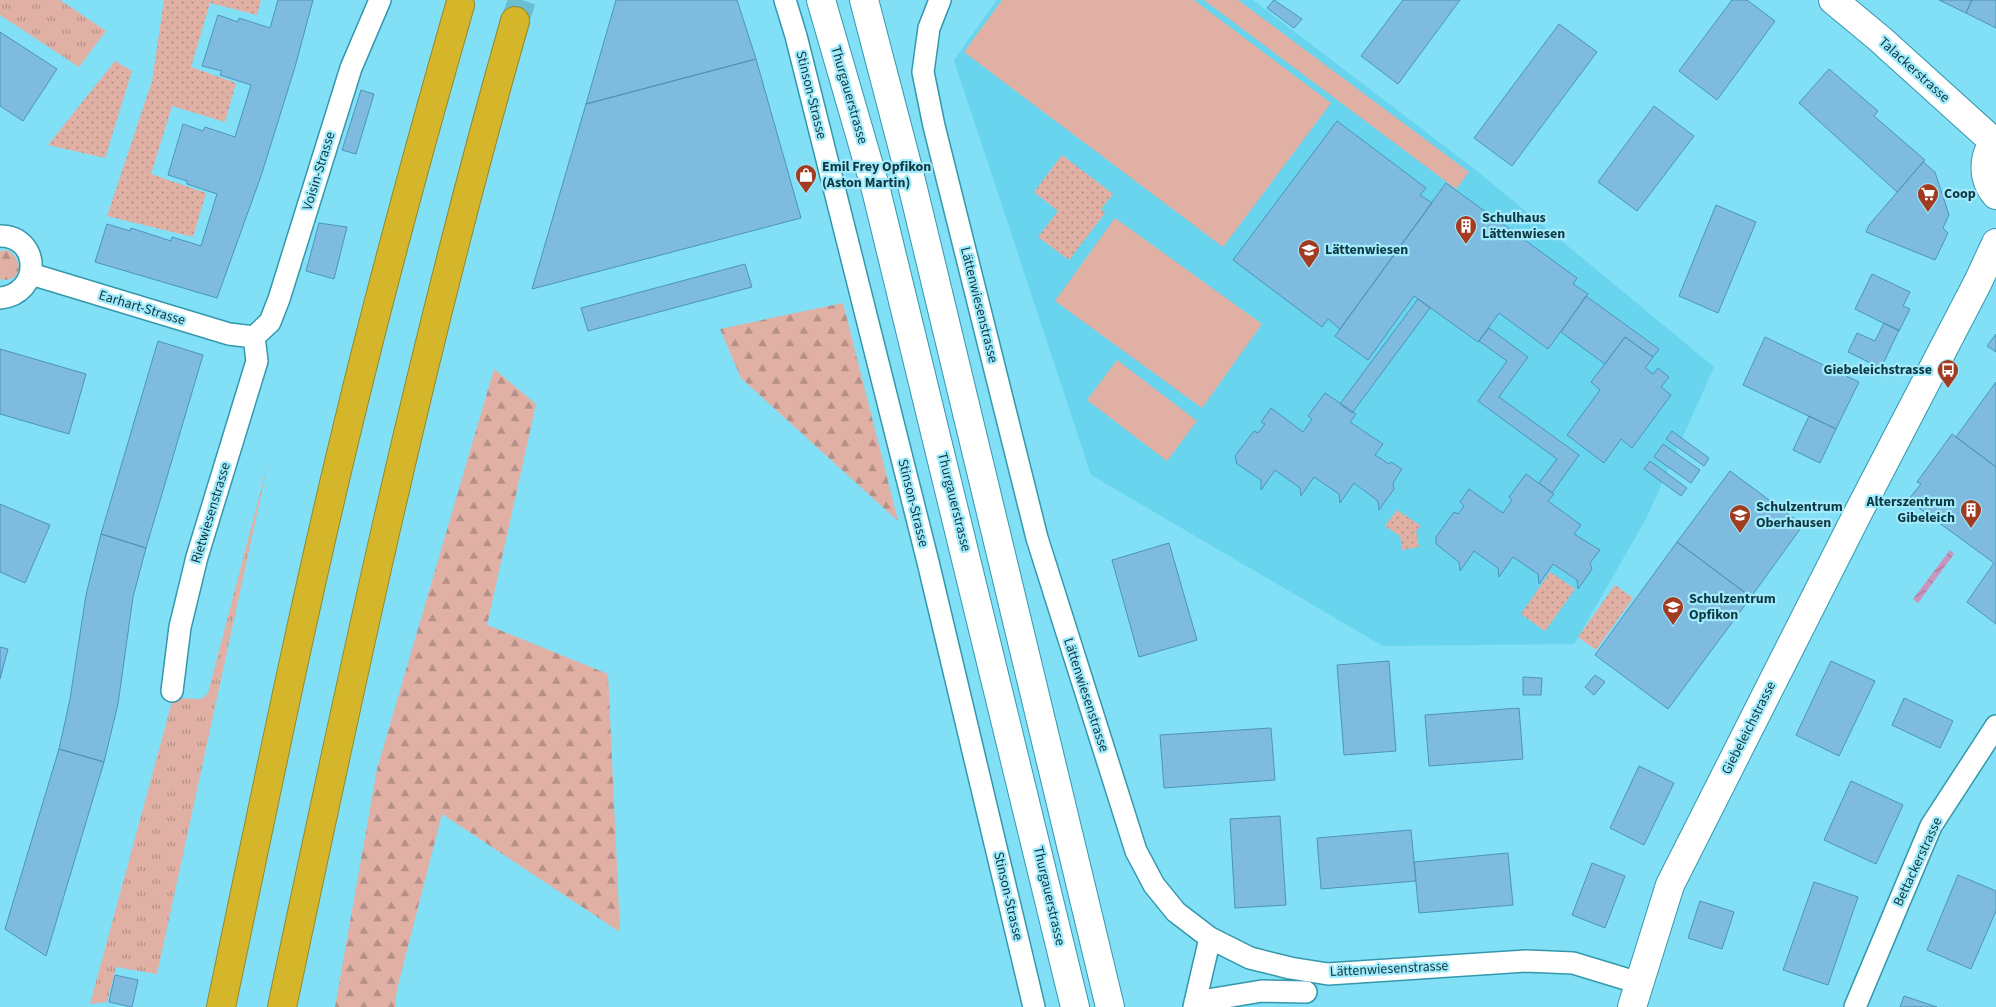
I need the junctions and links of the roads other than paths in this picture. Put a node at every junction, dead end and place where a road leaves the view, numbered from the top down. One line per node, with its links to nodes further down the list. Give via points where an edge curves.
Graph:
1 (380, 0): 15 (street, Voisin-Strasse, via 351,68 279,299 270,322)
2 (785, 0): 24 (street, Stinson-Strasse, via 926,552)
3 (821, 0): 25 (main road, Thurgauerstrasse, via 876,190)
4 (864, 0): 26 (main road, via 909,172)
5 (940, 0): 18 (street, Lättenwiesenstrasse, via 929,28 923,72 1037,538 1136,851 1154,885 1176,912)
6 (1833, 0): 9 (main road, Talackerstrasse)
7 (460, 5): 22 (highway, via 416,160 347,428 283,710)
8 (515, 21): 23 (highway, via 471,175 402,451)
9 (1995, 141): 10 (main road, via 1985,165 1986,178)
10 (1996, 195)
11 (0, 236): 13 (street, via 13,238 22,244 30,258)
12 (1996, 243): 20 (main road, Giebeleichstrasse, via 1670,885)
13 (31, 274): 14 (street, via 20,291); 15 (street, Earhart-Strasse, via 229,334)
14 (0, 298)
15 (254, 337): 16 (street, Rietwiesenstrasse, via 257,361 197,557 180,627)
16 (172, 691)
17 (1996, 726): 27 (street, Bettackerstrasse, via 1931,826)
18 (1210, 938): 20 (street, Lättenwiesenstrasse, via 1250,958 1328,974 1526,961 1573,963); 21 (street)
19 (1306, 992): 21 (street, via 1262,991)
20 (1635, 995)
21 (1195, 1005)
22 (221, 1007)
23 (282, 1007)
24 (1034, 1007)
25 (1075, 1007)
26 (1110, 1007)
27 (1855, 1007)

